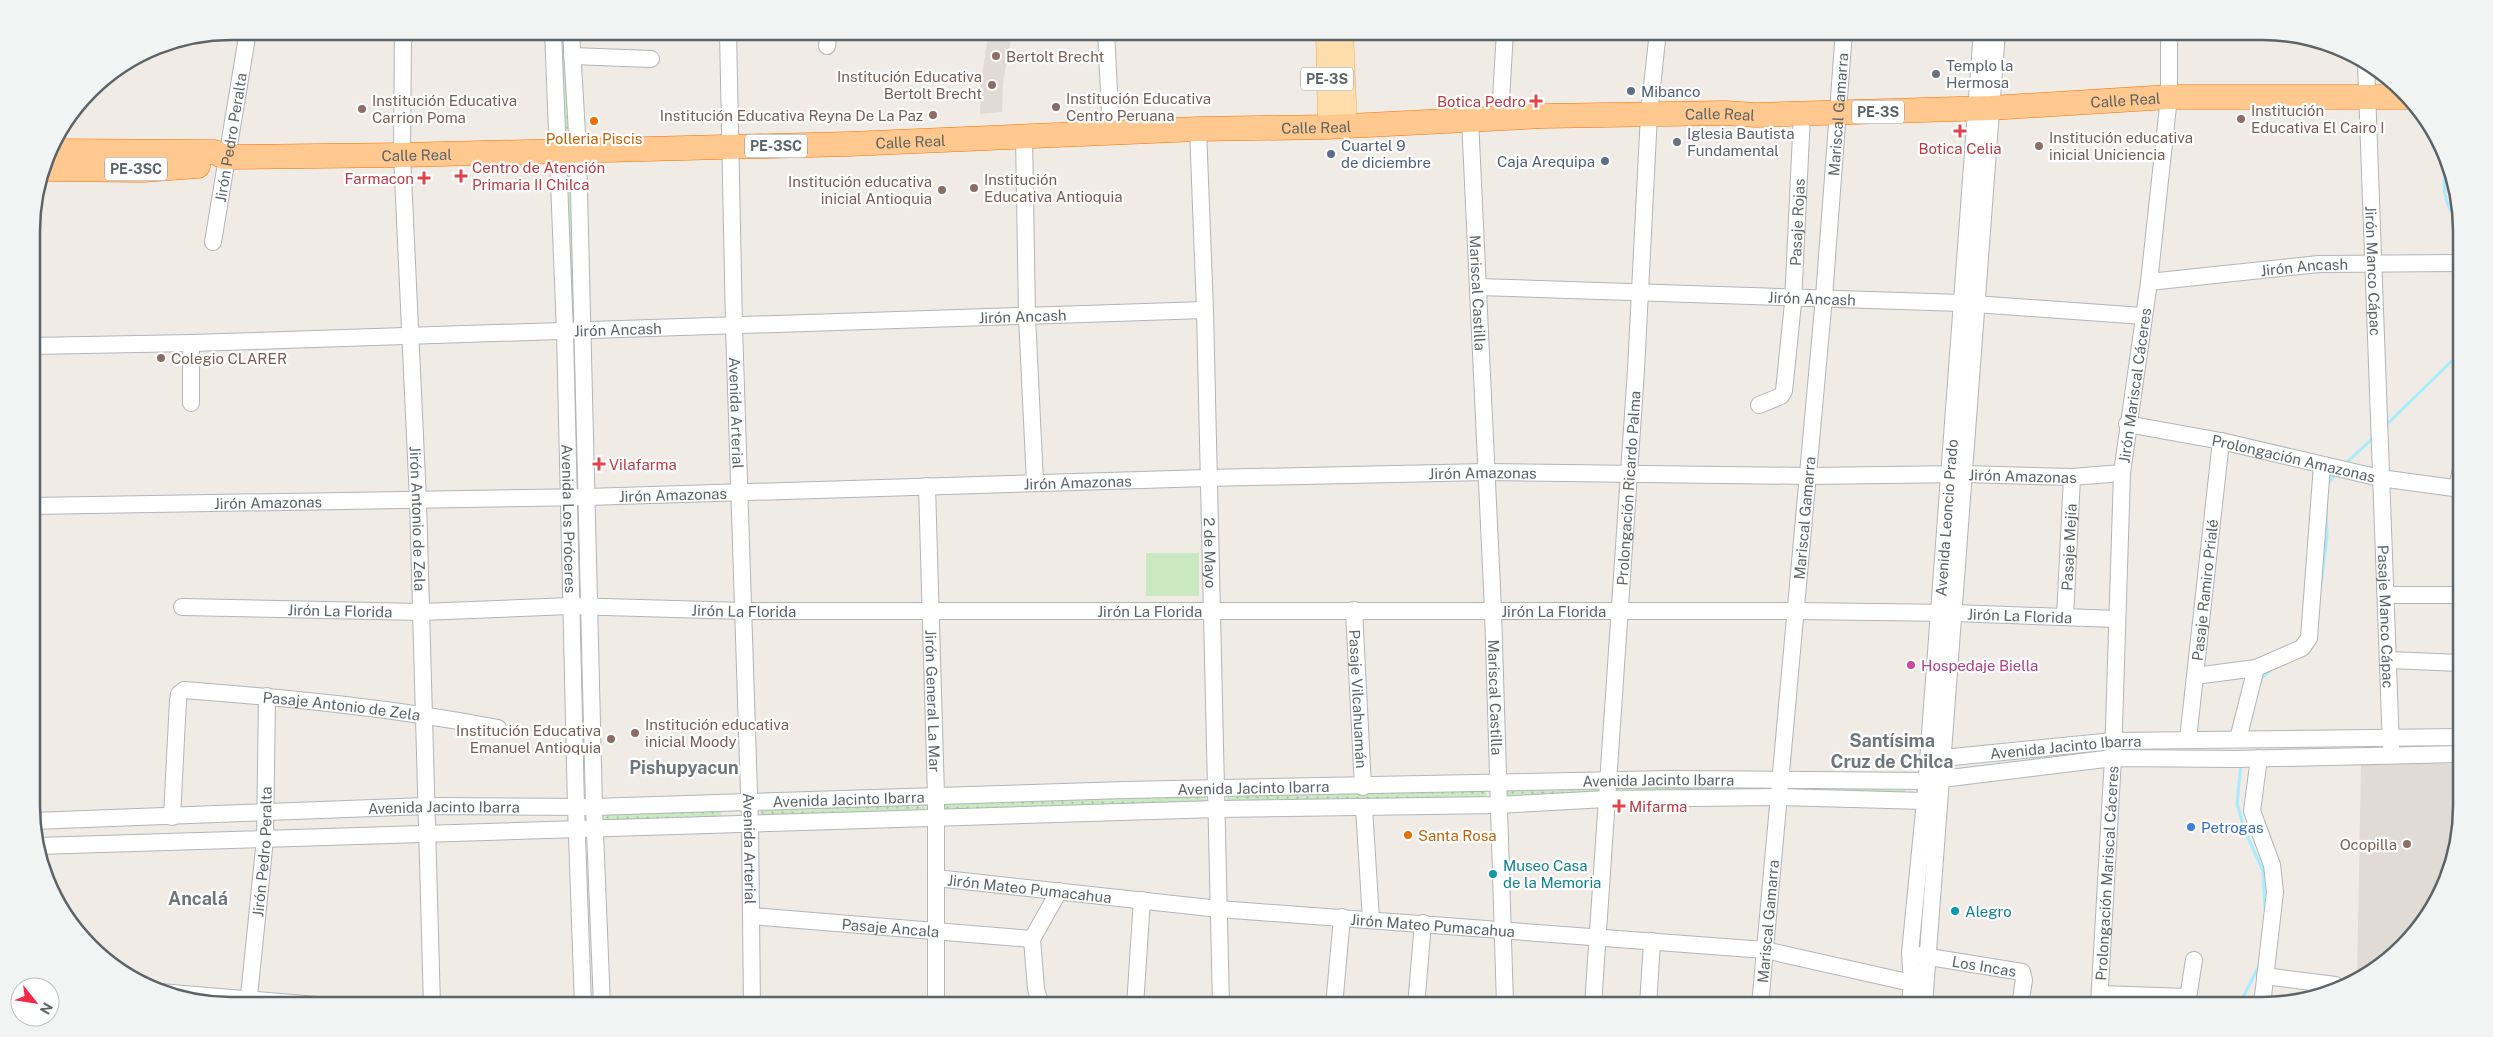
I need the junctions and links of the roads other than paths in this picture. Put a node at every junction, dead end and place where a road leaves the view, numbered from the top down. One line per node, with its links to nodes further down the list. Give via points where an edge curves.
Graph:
1 (246, 40): 34 (street, Jirón Pedro Peralta)
2 (403, 40): 33 (street, Jirón Antonio de Zela)
3 (554, 40): 32 (street, Avenida Los Próceres)
4 (571, 40): 15 (street, Avenida Los Próceres)
5 (728, 40): 31 (street, Avenida Arterial)
6 (1106, 40): 29 (street)
7 (1327, 40): 27 (main road, PE-3S)
8 (1343, 40): 27 (main road, PE-3S)
9 (1504, 40): 25 (street)
10 (1657, 40): 23 (street, Prolongación Ricardo Palma)
11 (1843, 40): 22 (street, Mariscal Gamarra)
12 (1982, 40): 21 (street, Avenida Leoncio Prado)
13 (1995, 40): 21 (street, Avenida Leoncio Prado)
14 (2169, 40): 18 (street, Jirón Mariscal Cáceres)
15 (572, 56): 16 (street); 32 (street, Avenida Los Próceres)
16 (651, 58)
17 (2366, 71): 20 (street, Jirón Manco Cápac)
18 (2169, 97): 20 (highway, Calle Real / PE-3S); 21 (highway, Calle Real / PE-3S); 39 (street, Jirón Mariscal Cáceres)
19 (2398, 97): 20 (highway, Calle Real / PE-3S)
20 (2368, 98): 38 (street, Jirón Manco Cápac)
21 (1983, 108): 22 (highway, Calle Real / PE-3S); 44 (street, Avenida Leoncio Prado)
22 (1838, 113): 24 (highway, Calle Real / PE-3S); 43 (street, Mariscal Gamarra)
23 (1648, 114): 24 (highway, Calle Real / PE-3S); 25 (highway, Calle Real / PE-3S); 41 (street, Prolongación Ricardo Palma)
24 (1802, 114): 42 (street, Pasaje Rojas)
25 (1500, 118): 26 (highway, Calle Real / PE-3S)
26 (1470, 119): 27 (highway, Calle Real / PE-3S); 40 (street, Mariscal Castilla)
27 (1338, 126): 28 (highway, Calle Real / PE-3SC)
28 (1198, 129): 29 (highway, Calle Real / PE-3SC); 45 (street, 2 de Mayo)
29 (1111, 133): 30 (highway, Calle Real / PE-3SC)
30 (1024, 136): 31 (highway, Calle Real / PE-3SC); 46 (street)
31 (731, 147): 32 (highway, Calle Real / PE-3SC); 48 (street, Avenida Arterial)
32 (567, 150): 33 (highway, Calle Real / PE-3SC); 49 (street, Avenida Los Próceres); 50 (street, Avenida Los Próceres)
33 (402, 155): 34 (highway, Calle Real / PE-3SC); 51 (street, Jirón Antonio de Zela)
34 (225, 157): 35 (highway, Calle Real / PE-3SC, via 213,165 143,170); 36 (street, Jirón Pedro Peralta)
35 (54, 161)
36 (213, 242)
37 (2453, 263): 38 (street, Jirón Ancash)
38 (2373, 264): 39 (street, Jirón Ancash, via 2319,264); 66 (street, Jirón Manco Cápac)
39 (2149, 282): 47 (street, Jirón Mariscal Cáceres)
40 (1478, 287): 41 (street, Jirón Ancash); 59 (street, Mariscal Castilla)
41 (1639, 292): 42 (street, Jirón Ancash); 61 (street, Prolongación Ricardo Palma)
42 (1793, 296): 43 (street, Jirón Ancash); 55 (street, Pasaje Rojas, via 1784,391 1781,396)
43 (1824, 298): 44 (street, Jirón Ancash); 63 (street, Mariscal Gamarra)
44 (1968, 303): 47 (street, Jirón Ancash); 62 (street, Avenida Leoncio Prado)
45 (1204, 310): 46 (street, Jirón Ancash); 65 (street, 2 de Mayo)
46 (1027, 316): 48 (street, Jirón Ancash); 67 (street)
47 (2143, 316): 56 (street, Jirón Mariscal Cáceres)
48 (734, 326): 49 (street, Jirón Ancash); 70 (street, Avenida Arterial)
49 (583, 330): 50 (street, Jirón Ancash); 72 (street, Avenida Los Próceres)
50 (565, 332): 51 (street, Jirón Ancash); 71 (street, Avenida Los Próceres)
51 (411, 335): 52 (street, Jirón Ancash); 73 (street, Jirón Antonio de Zela)
52 (191, 343): 53 (street, Jirón Ancash); 54 (street)
53 (40, 346)
54 (191, 403)
55 (1759, 405)
56 (2127, 424): 57 (street, Prolongación Amazonas); 60 (street, Jirón Mariscal Cáceres)
57 (2221, 441): 58 (street, Prolongación Amazonas); 94 (street, Pasaje Ramiro Prialé)
58 (2324, 465): 66 (street, Prolongación Amazonas); 93 (street, via 2309,638 2302,648)
59 (1486, 472): 61 (street, Jirón Amazonas); 65 (street, Jirón Amazonas); 83 (street, Mariscal Castilla)
60 (2122, 473): 64 (street, Jirón Amazonas); 90 (street, Jirón Mariscal Cáceres)
61 (1628, 474): 63 (street, Jirón Amazonas); 85 (street, Prolongación Ricardo Palma)
62 (1956, 474): 63 (street, Jirón Amazonas); 64 (street, Jirón Amazonas); 88 (street, Avenida Leoncio Prado)
63 (1809, 476): 86 (street, Mariscal Gamarra)
64 (2072, 477): 89 (street, Pasaje Mejía)
65 (1208, 478): 67 (street, Jirón Amazonas); 81 (street, 2 de Mayo)
66 (2380, 478): 69 (street, Prolongación Amazonas); 75 (street, Pasaje Manco Cápac)
67 (1035, 483): 68 (street, Jirón Amazonas)
68 (927, 486): 70 (street, Jirón Amazonas); 80 (street, Jirón General La Mar)
69 (2453, 488)
70 (741, 492): 72 (street, Jirón Amazonas); 84 (street, Avenida Arterial)
71 (569, 497): 72 (street, Jirón Amazonas); 73 (street, Jirón Amazonas); 77 (street, Avenida Los Próceres)
72 (587, 497): 79 (street, Avenida Los Próceres)
73 (418, 501): 74 (street, Jirón Amazonas); 87 (street, Jirón Antonio de Zela)
74 (40, 506)
75 (2386, 595): 76 (street); 91 (street, Pasaje Manco Cápac)
76 (2453, 595)
77 (570, 606): 79 (street, Jirón La Florida); 87 (street, Jirón La Florida); 122 (street, Avenida Los Próceres)
78 (182, 607): 87 (street, Jirón La Florida)
79 (590, 607): 84 (street, Jirón La Florida); 123 (street, Avenida Los Próceres)
80 (931, 610): 81 (street, Jirón La Florida); 84 (street, Jirón La Florida); 115 (street, Jirón General La Mar)
81 (1211, 610): 82 (street, Jirón La Florida); 114 (street, 2 de Mayo)
82 (1354, 610): 83 (street, Jirón La Florida); 112 (street, Pasaje Vilcahuamán)
83 (1493, 610): 85 (street, Jirón La Florida); 111 (street, Mariscal Castilla)
84 (744, 611): 119 (street, Avenida Arterial)
85 (1618, 611): 86 (street, Jirón La Florida); 109 (street, Prolongación Ricardo Palma)
86 (1796, 611): 88 (street, Jirón La Florida); 108 (street, Mariscal Gamarra)
87 (421, 612): 96 (street, Jirón Antonio de Zela)
88 (1946, 613): 89 (street, Jirón La Florida); 105 (street, Avenida Leoncio Prado); 110 (street, Avenida Leoncio Prado)
89 (2065, 617): 90 (street, Jirón La Florida)
90 (2117, 619): 102 (street, Jirón Mariscal Cáceres)
91 (2389, 660): 92 (street); 98 (street, Pasaje Manco Cápac)
92 (2453, 663)
93 (2256, 668): 94 (street); 101 (street)
94 (2195, 676): 100 (street, Pasaje Ramiro Prialé)
95 (267, 696): 96 (street, Pasaje Antonio de Zela); 127 (street, Jirón Pedro Peralta); 128 (street, Pasaje Antonio de Zela, via 184,690 179,694)
96 (424, 714): 97 (street, Pasaje Antonio de Zela); 121 (street, Jirón Antonio de Zela)
97 (498, 728)
98 (2391, 738): 99 (street, Avenida Jacinto Ibarra); 101 (street, Avenida Jacinto Ibarra); 104 (street, Pasaje Manco Cápac)
99 (2453, 738)
100 (2188, 739): 101 (street, Avenida Jacinto Ibarra); 102 (street, Avenida Jacinto Ibarra)
101 (2240, 739)
102 (2113, 741): 105 (street, Avenida Jacinto Ibarra); 106 (street, Prolongación Mariscal Cáceres)
103 (2453, 754): 104 (street, Avenida Jacinto Ibarra)
104 (2391, 755): 107 (street, Avenida Jacinto Ibarra)
105 (1943, 758): 110 (street, Avenida Leoncio Prado)
106 (2113, 758): 107 (street, Avenida Jacinto Ibarra); 110 (street, Avenida Jacinto Ibarra); 175 (street, Prolongación Mariscal Cáceres)
107 (2257, 758): 154 (street, via 2252,811 2272,865 2275,892)
108 (1781, 779): 109 (street, Avenida Jacinto Ibarra); 110 (street, Avenida Jacinto Ibarra); 116 (street, Mariscal Gamarra)
109 (1607, 780): 111 (street, Avenida Jacinto Ibarra); 117 (street, Prolongación Ricardo Palma)
110 (1934, 780): 118 (street); 152 (street, Avenida Leoncio Prado)
111 (1497, 784): 112 (street, Avenida Jacinto Ibarra); 120 (street, Mariscal Castilla)
112 (1363, 787): 114 (street, Avenida Jacinto Ibarra)
113 (1125, 790): 114 (street, Avenida Jacinto Ibarra); 115 (street, Avenida Jacinto Ibarra); 126 (street)
114 (1217, 790): 125 (street, 2 de Mayo)
115 (936, 796): 119 (street, Avenida Jacinto Ibarra); 129 (street, Jirón General La Mar)
116 (1779, 797): 117 (street, Avenida Jacinto Ibarra); 118 (street, Avenida Jacinto Ibarra); 150 (street, Mariscal Gamarra)
117 (1606, 798): 120 (street, Avenida Jacinto Ibarra); 147 (street, Prolongación Ricardo Palma)
118 (1925, 800): 151 (street, Avenida Leoncio Prado)
119 (749, 802): 123 (street, Avenida Jacinto Ibarra); 131 (street, Avenida Arterial)
120 (1498, 805): 124 (street, Avenida Jacinto Ibarra); 145 (street, Mariscal Castilla)
121 (426, 806): 122 (street, Avenida Jacinto Ibarra); 127 (street, Avenida Jacinto Ibarra); 134 (street, Jirón Antonio de Zela)
122 (576, 807): 123 (street, Avenida Jacinto Ibarra); 132 (street, Avenida Los Próceres)
123 (594, 807): 133 (street, Avenida Los Próceres)
124 (1364, 808): 125 (street, Avenida Jacinto Ibarra); 143 (street)
125 (1217, 809): 126 (street, Avenida Jacinto Ibarra); 140 (street, 2 de Mayo)
126 (1124, 813): 129 (street, Avenida Jacinto Ibarra)
127 (264, 814): 128 (street, Avenida Jacinto Ibarra); 135 (street, Jirón Pedro Peralta)
128 (172, 817): 130 (street, Avenida Jacinto Ibarra)
129 (936, 819): 131 (street, Avenida Jacinto Ibarra); 137 (street, Jirón General La Mar)
130 (40, 821)
131 (750, 824): 133 (street, Avenida Jacinto Ibarra); 141 (street, Avenida Arterial)
132 (577, 830): 133 (street, Avenida Jacinto Ibarra); 134 (street, Avenida Jacinto Ibarra); 159 (street, Avenida Los Próceres)
133 (596, 830): 160 (street, Avenida Los Próceres)
134 (427, 834): 135 (street, Avenida Jacinto Ibarra); 158 (street, Jirón Antonio de Zela)
135 (266, 839): 136 (street, Avenida Jacinto Ibarra); 157 (street, Jirón Pedro Peralta)
136 (45, 846)
137 (936, 878): 138 (street, Jirón Mateo Pumacahua); 146 (street, Jirón General La Mar)
138 (1059, 891): 139 (street, Jirón Mateo Pumacahua); 148 (street)
139 (1142, 900): 140 (street, Jirón Mateo Pumacahua); 164 (street)
140 (1219, 908): 142 (street, Jirón Mateo Pumacahua); 165 (street, 2 de Mayo)
141 (750, 916): 146 (street, Pasaje Ancala); 161 (street, Avenida Arterial)
142 (1342, 917): 143 (street, Jirón Mateo Pumacahua); 166 (street)
143 (1371, 919): 144 (street, Jirón Mateo Pumacahua)
144 (1423, 923): 145 (street, Jirón Mateo Pumacahua); 167 (street)
145 (1502, 929): 147 (street, Jirón Mateo Pumacahua); 168 (street, Mariscal Castilla)
146 (936, 932): 148 (street, Pasaje Ancala); 162 (street, Jirón General La Mar)
147 (1597, 937): 149 (street, Jirón Mateo Pumacahua); 169 (street, Prolongación Ricardo Palma)
148 (1032, 939): 163 (street)
149 (1652, 941): 150 (street, Jirón Mateo Pumacahua); 170 (street)
150 (1765, 950): 155 (street, Jirón Mateo Pumacahua); 171 (street, Mariscal Gamarra)
151 (1910, 953): 152 (street, Los Incas); 155 (street, Avenida Leoncio Prado)
152 (1927, 958): 155 (street, Avenida Leoncio Prado); 174 (street, Los Incas, via 2022,972)
153 (2194, 960): 176 (street)
154 (2265, 976): 156 (street); 177 (street)
155 (1919, 984): 172 (street, Avenida Leoncio Prado); 173 (street, Avenida Leoncio Prado)
156 (2329, 984)
157 (249, 997)
158 (432, 997)
159 (583, 997)
160 (602, 997)
161 (752, 997)
162 (936, 997)
163 (1038, 997)
164 (1136, 997)
165 (1221, 997)
166 (1335, 997)
167 (1417, 997)
168 (1504, 997)
169 (1594, 997)
170 (1649, 997)
171 (1761, 997)
172 (1913, 997)
173 (1922, 997)
174 (2021, 997)
175 (2099, 997)
176 (2188, 997)
177 (2263, 997)

